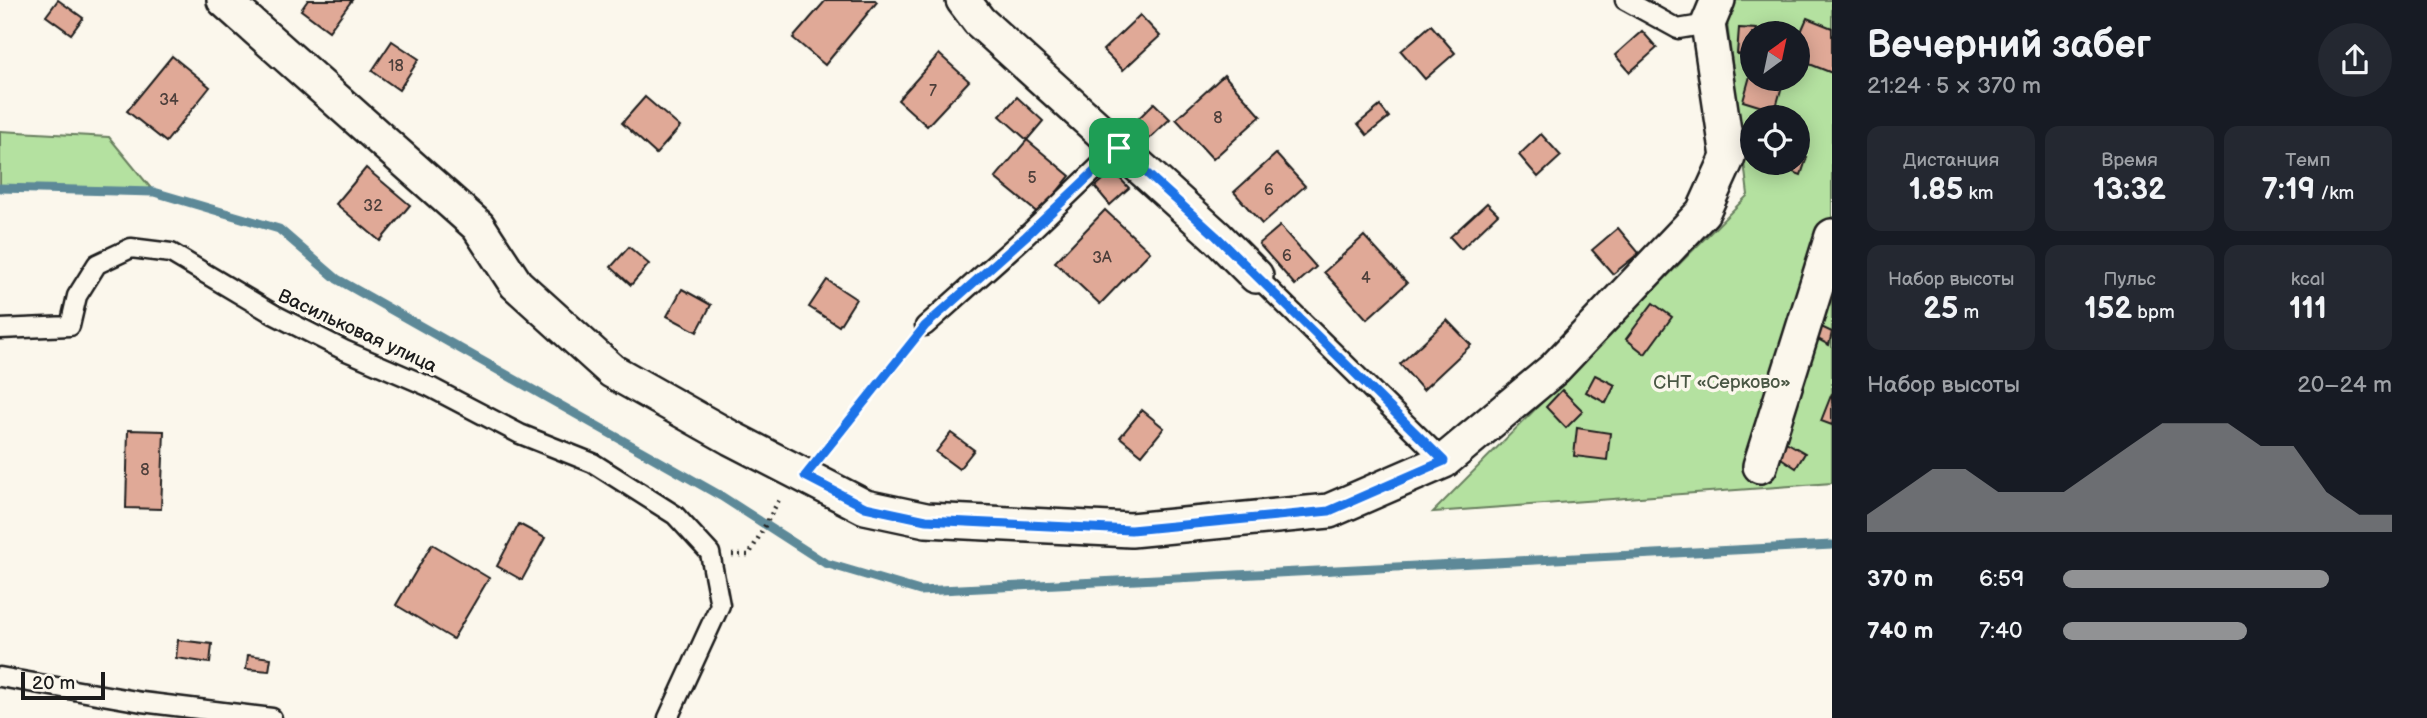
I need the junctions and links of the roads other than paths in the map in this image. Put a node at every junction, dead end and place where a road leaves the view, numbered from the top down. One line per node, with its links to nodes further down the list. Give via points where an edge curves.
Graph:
1 (224, 0): 10 (street, via 478,226 516,284 612,371 865,507 926,520 1131,530 1329,511)
2 (963, 0): 5 (street, via 979,21)
3 (1625, 0): 4 (lane, via 1678,29)
4 (1713, 12): 10 (street, via 1728,157 1703,212 1554,369)
5 (1119, 148): 7 (street); 8 (lane)
6 (1832, 236): 11 (street)
7 (1255, 276): 10 (lane)
8 (925, 326)
9 (0, 329): 14 (lane, Васильковая улица, via 70,326 77,296 97,264 131,248 171,253 275,316 520,434 593,464 675,515 710,554 720,605)
10 (1444, 461)
11 (1760, 466)
12 (0, 677): 13 (lane)
13 (262, 718)
14 (668, 718)

